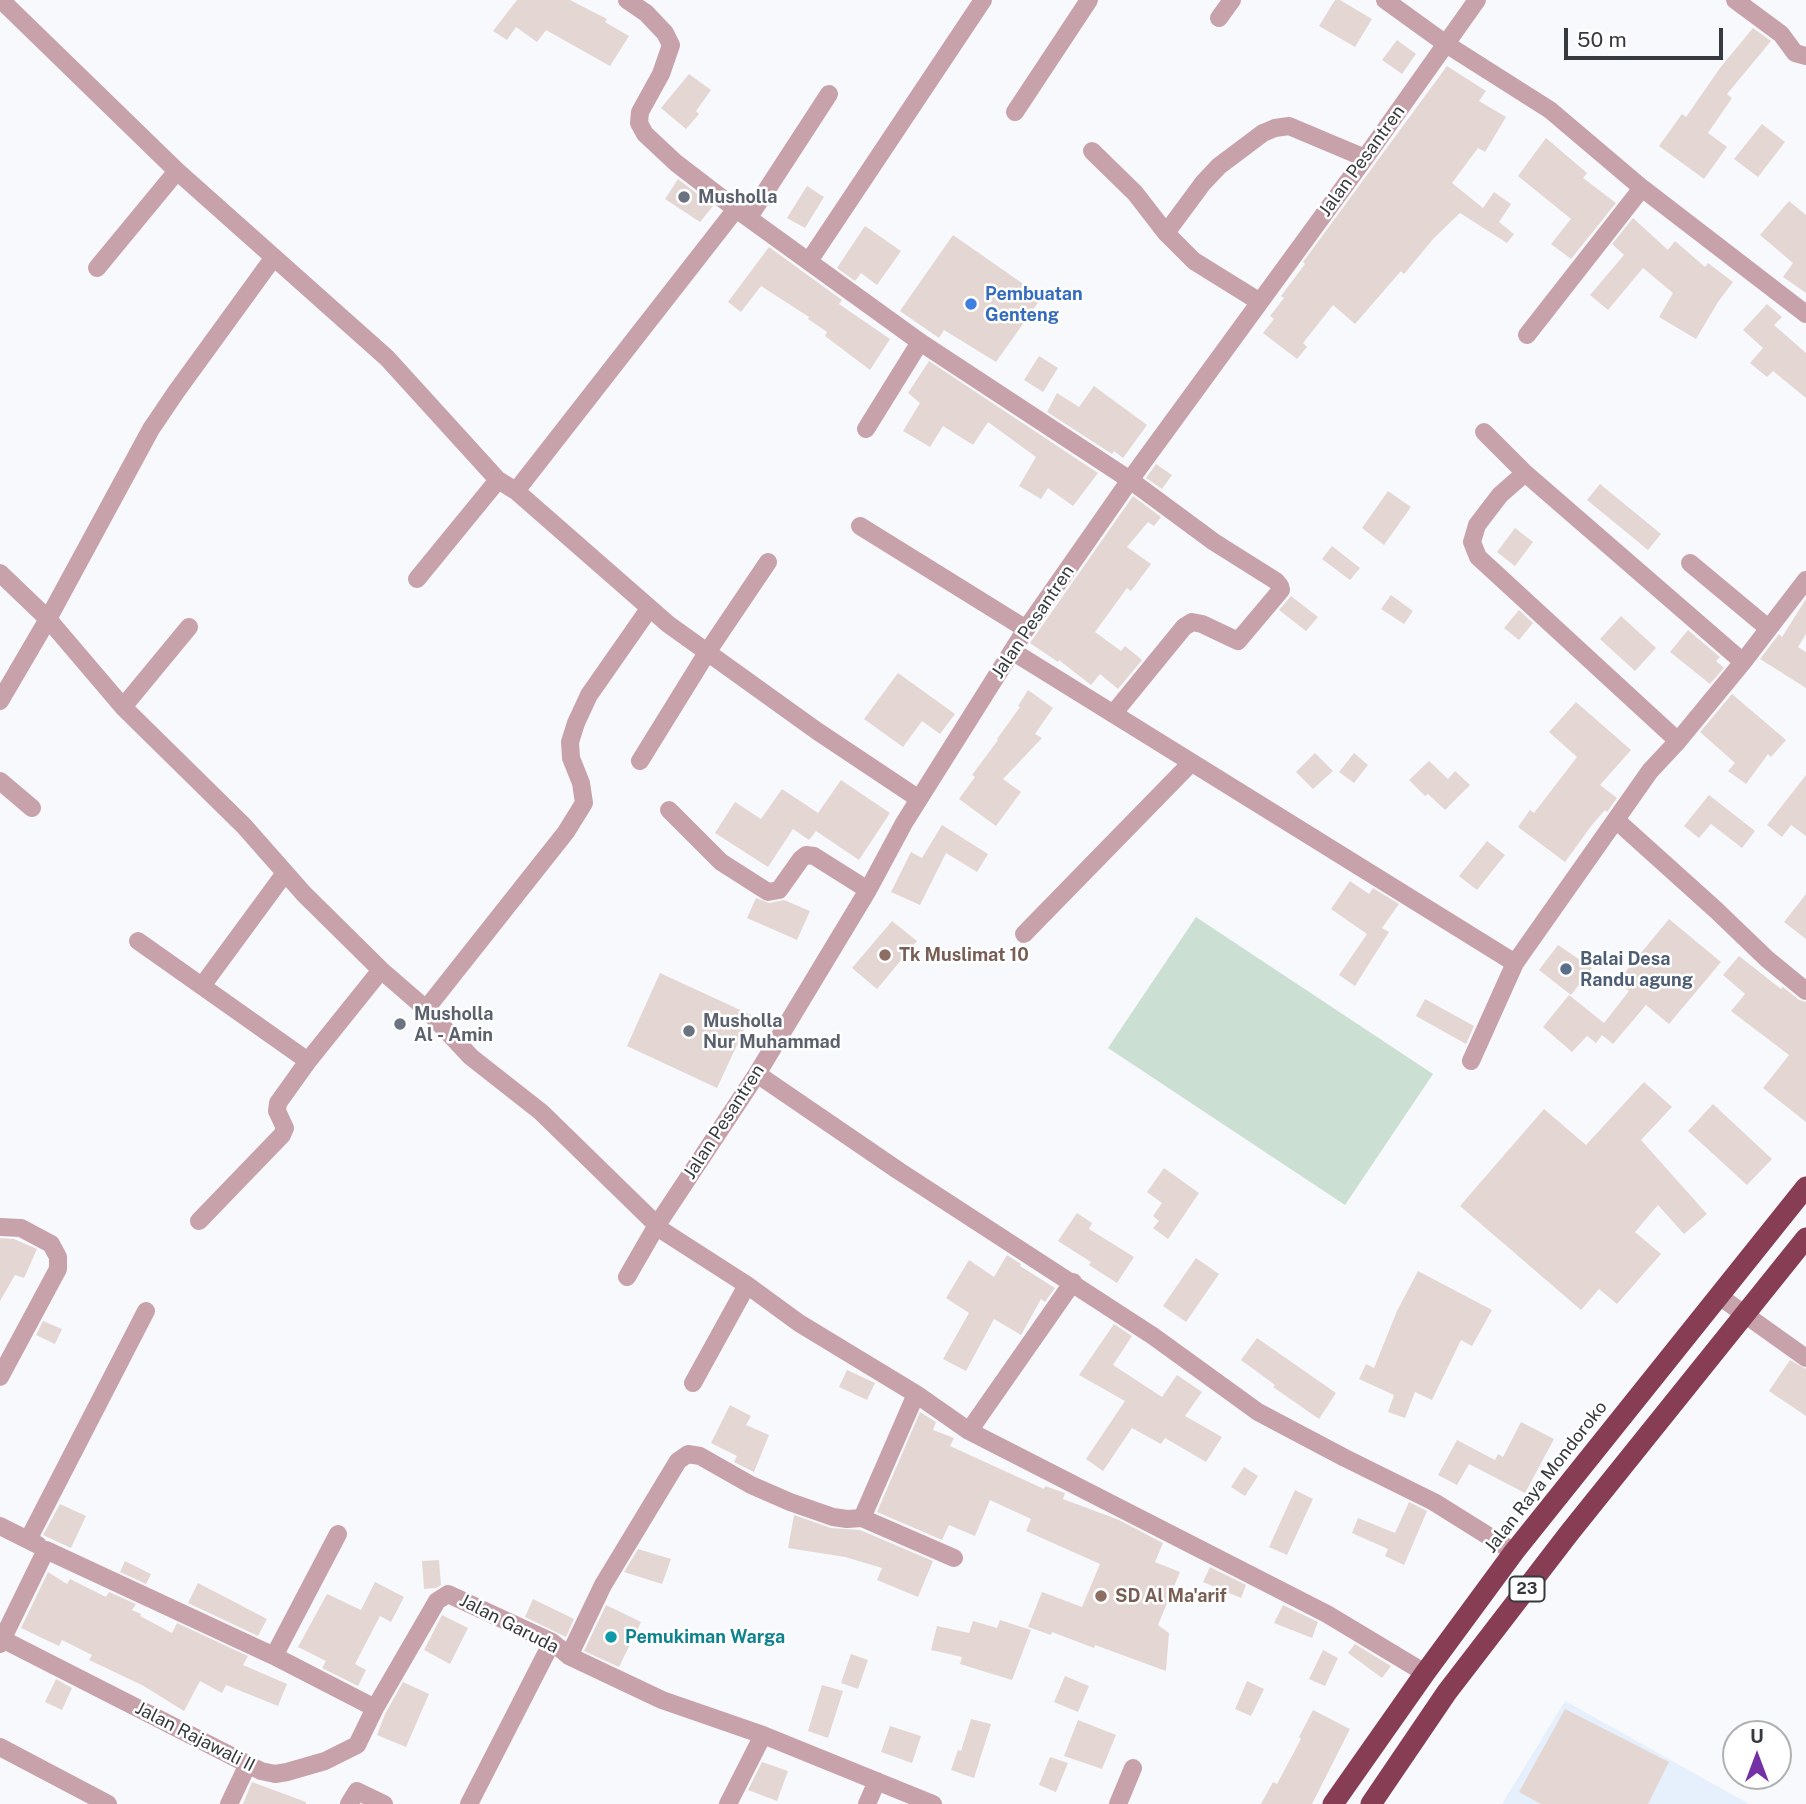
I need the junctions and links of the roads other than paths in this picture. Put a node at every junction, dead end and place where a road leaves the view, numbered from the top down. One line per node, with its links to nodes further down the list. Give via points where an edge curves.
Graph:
1 (1, 0): 16 (street)
2 (627, 0): 18 (street, via 646,13 671,45 639,123 676,163)
3 (983, 0): 21 (street)
4 (1089, 0): 13 (street)
5 (1232, 0): 9 (street)
6 (1385, 0): 10 (street)
7 (1477, 0): 10 (street, Jalan Pesantren)
8 (1735, 0): 11 (street, via 1781,34 1795,53)
9 (1219, 18)
10 (1446, 44): 15 (street, Jalan Pesantren); 17 (street, via 1550,110)
11 (1806, 56)
12 (829, 94): 18 (street)
13 (1016, 113)
14 (1093, 150): 19 (street)
15 (1365, 158): 19 (street, via 1289,126 1263,132 1219,166); 23 (street, Jalan Pesantren)
16 (177, 171): 20 (street); 22 (street)
17 (1642, 188): 24 (street); 25 (street)
18 (743, 213): 21 (street); 32 (street)
19 (1166, 233): 23 (street, via 1194,261)
20 (274, 257): 30 (street, via 387,358); 40 (street, via 151,429)
21 (809, 261): 26 (street)
22 (97, 268)
23 (1260, 302): 31 (street, Jalan Pesantren)
24 (1806, 314)
25 (1527, 335)
26 (919, 342): 27 (street); 31 (street)
27 (866, 429)
28 (1484, 432): 29 (street)
29 (1525, 473): 46 (street); 50 (street, via 1500,495 1478,525 1472,542 1478,557)
30 (498, 480): 32 (street); 37 (street)
31 (1130, 480): 43 (street, Jalan Pesantren); 49 (street, via 1276,581 1281,590 1238,641 1202,624 1192,622 1184,627)
32 (516, 491): 39 (street)
33 (860, 526): 43 (street)
34 (768, 562): 44 (street)
35 (1690, 564): 42 (street)
36 (0, 573): 40 (street)
37 (417, 579)
38 (1806, 580): 42 (street)
39 (649, 609): 44 (street); 66 (street, via 589,695 576,723 571,758 584,803)
40 (48, 619): 47 (street); 48 (street)
41 (189, 627): 48 (street)
42 (1768, 628): 46 (street)
43 (1026, 629): 45 (street, Jalan Pesantren)
44 (708, 651): 51 (street); 54 (street)
45 (1012, 651): 49 (street); 54 (street, Jalan Pesantren)
46 (1743, 662): 50 (street)
47 (0, 701)
48 (123, 707): 58 (street)
49 (1113, 714): 52 (street)
50 (1678, 741): 57 (street, via 1650,771)
51 (640, 761)
52 (1191, 763): 60 (street); 62 (street)
53 (0, 781): 55 (street)
54 (919, 799): 59 (street, Jalan Pesantren)
55 (32, 808)
56 (669, 810): 59 (street, via 720,862 768,892 779,890 806,855)
57 (1616, 820): 62 (street); 65 (street)
58 (285, 873): 63 (street); 64 (street)
59 (868, 890): 69 (street, Jalan Pesantren)
60 (1024, 934)
61 (138, 941): 64 (street)
62 (1515, 962): 67 (street)
63 (380, 970): 66 (street); 68 (street)
64 (202, 986): 68 (street)
65 (1806, 991)
66 (426, 1009): 73 (street, via 471,1057 541,1112)
67 (1471, 1060)
68 (308, 1061): 71 (street, via 278,1102 285,1128 282,1135)
69 (762, 1077): 73 (street, Jalan Pesantren); 76 (street)
70 (1806, 1187): 78 (highway, Jalan Raya Mondoroko / 23)
71 (200, 1221)
72 (0, 1227): 82 (street, via 21,1228 51,1244 58,1257 58,1269)
73 (660, 1228): 75 (street, Jalan Pesantren); 77 (street)
74 (1806, 1238): 80 (highway, 23)
75 (627, 1277)
76 (1073, 1282): 85 (street); 91 (street, via 1258,1412 1434,1502)
77 (747, 1285): 83 (street); 84 (street)
78 (1719, 1296): 80 (street); 91 (highway, Jalan Raya Mondoroko / 23)
79 (146, 1311): 89 (street)
80 (1746, 1315): 81 (street); 114 (highway, 23, via 1447,1692)
81 (1806, 1358)
82 (0, 1377)
83 (693, 1383)
84 (916, 1394): 85 (street); 86 (street)
85 (969, 1431): 97 (street, via 1327,1614)
86 (862, 1518): 92 (street); 96 (street, via 833,1517 790,1502 701,1456 688,1454 678,1461 614,1566)
87 (0, 1526): 89 (street)
88 (338, 1534): 95 (street)
89 (28, 1540): 90 (street)
90 (46, 1550): 93 (street); 95 (street)
91 (1514, 1552): 97 (highway, Jalan Raya Mondoroko / 23)
92 (954, 1558)
93 (1, 1641): 101 (street, Jalan Rajawali II)
94 (552, 1642): 96 (street, Jalan Garuda); 98 (street, Jalan Garuda, via 448,1594 437,1601); 108 (street)
95 (274, 1656): 98 (street)
96 (569, 1656): 99 (street, Jalan Garuda, via 662,1700)
97 (1425, 1673): 113 (highway, Jalan Raya Mondoroko / 23)
98 (375, 1708): 101 (street, Jalan Rajawali II, via 357,1745 325,1761 275,1773)
99 (763, 1735): 103 (street, Jalan Garuda); 109 (street)
100 (0, 1747): 105 (street)
101 (248, 1764): 106 (street)
102 (1133, 1768): 112 (street)
103 (877, 1781): 110 (street); 111 (street, Jalan Garuda)
104 (353, 1798): 107 (street)
105 (108, 1804)
106 (229, 1804)
107 (384, 1804)
108 (469, 1804)
109 (728, 1804)
110 (867, 1804)
111 (933, 1804)
112 (1118, 1804)
113 (1333, 1804)
114 (1371, 1804)

